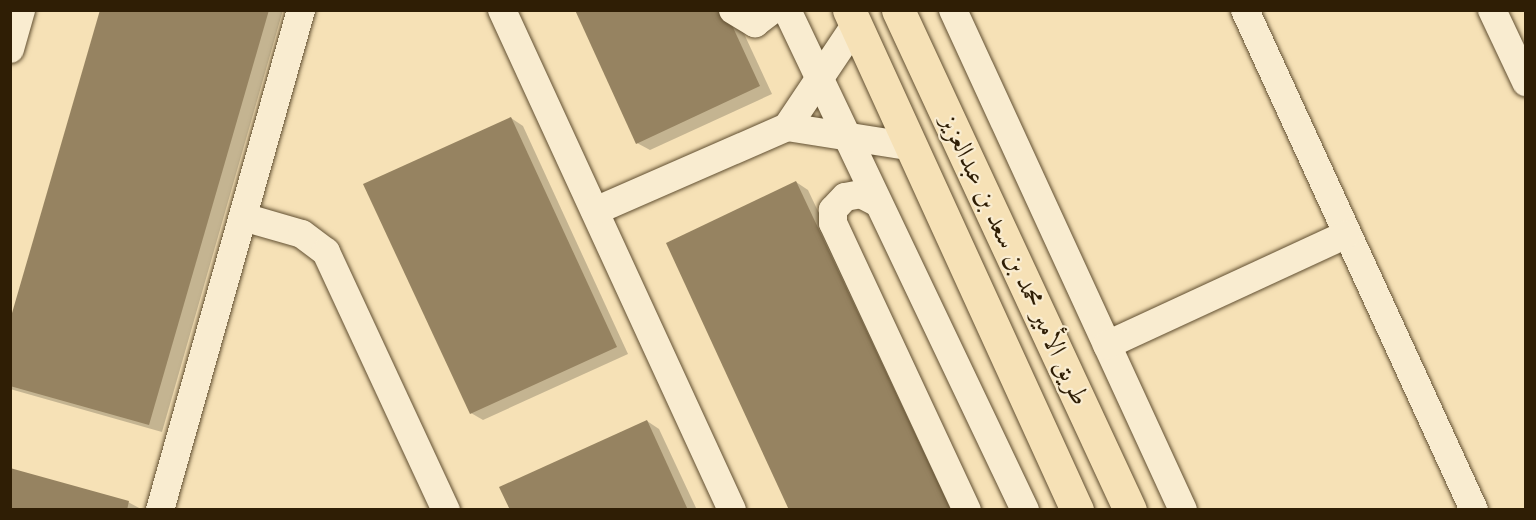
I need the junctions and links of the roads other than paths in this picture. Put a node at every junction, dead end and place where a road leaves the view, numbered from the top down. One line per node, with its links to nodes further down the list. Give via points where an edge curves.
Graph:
1 (21, 10): 12 (street)
2 (301, 10): 20 (street)
3 (502, 10): 19 (street)
4 (734, 10): 5 (street, via 754,23)
5 (772, 10)
6 (787, 10): 13 (street)
7 (898, 10): 29 (main road, طريق الأمير محمد بن سعد بن عبدالعزيز)
8 (953, 10): 22 (street)
9 (1245, 10): 21 (street)
10 (1492, 10): 14 (street)
11 (853, 17): 13 (street); 17 (main road, طريق الأمير محمد بن سعد بن عبدالعزيز)
12 (10, 49)
13 (819, 79): 15 (street); 16 (street)
14 (1526, 82)
15 (787, 127): 16 (street); 19 (street)
16 (844, 136): 17 (street); 18 (street)
17 (913, 147): 28 (main road, طريق الأمير محمد بن سعد بن عبدالعزيز)
18 (876, 201): 26 (street, via 861,194 845,197 833,210 833,223); 27 (street)
19 (595, 211): 25 (street)
20 (243, 217): 23 (street); 24 (street, via 302,234 326,252)
21 (1347, 234): 22 (street); 31 (street)
22 (1107, 345): 30 (street)
23 (160, 510)
24 (446, 510)
25 (732, 510)
26 (967, 510)
27 (1025, 510)
28 (1077, 510)
29 (1130, 510)
30 (1183, 510)
31 (1474, 510)

